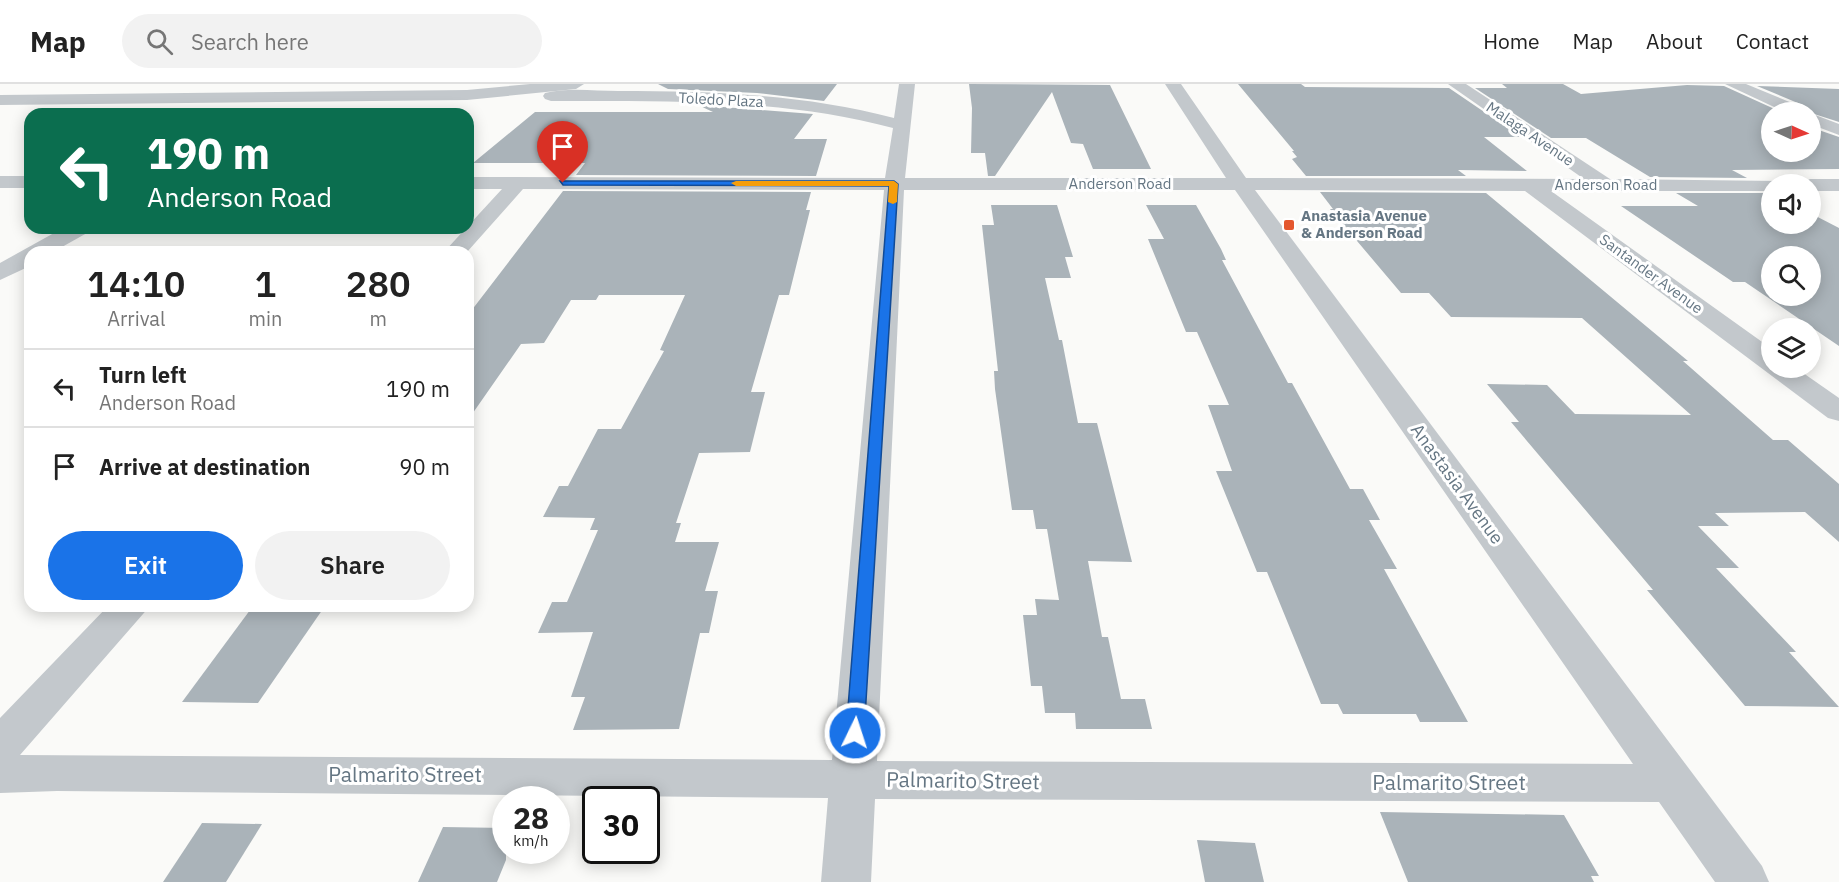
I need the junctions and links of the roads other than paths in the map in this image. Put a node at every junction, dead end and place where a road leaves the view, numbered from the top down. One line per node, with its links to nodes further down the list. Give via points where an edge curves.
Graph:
1 (84, 84): 11 (street)
2 (350, 84): 9 (street)
3 (576, 84): 8 (street)
4 (907, 84): 15 (street)
5 (1173, 84): 22 (street, Anastasia Avenue)
6 (1456, 84): 23 (street, Malaga Avenue)
7 (1733, 84): 12 (street)
8 (467, 95): 9 (street); 15 (street, Toledo Plaza, via 800,104 860,113)
9 (309, 98): 11 (street)
10 (0, 100): 11 (street)
11 (19, 100): 13 (street)
12 (1775, 102)
13 (0, 105)
14 (1821, 123): 16 (street)
15 (900, 125): 21 (street)
16 (1839, 130)
17 (0, 182): 18 (street)
18 (24, 182)
19 (474, 183): 20 (street, Anderson Road)
20 (518, 183): 21 (street, Anderson Road); 28 (street)
21 (894, 184): 22 (street, Anderson Road); 41 (street)
22 (1241, 184): 24 (street, Anderson Road); 42 (street, Anastasia Avenue)
23 (1605, 184): 24 (street, Anderson Road); 25 (street, Anderson Road)
24 (1530, 185): 35 (street, Santander Avenue)
25 (1761, 185)
26 (1823, 185): 27 (street)
27 (1839, 195)
28 (474, 231)
29 (68, 234): 31 (street)
30 (471, 234): 32 (street)
31 (48, 246)
32 (460, 246)
33 (24, 259): 34 (street)
34 (0, 273)
35 (1761, 355)
36 (1792, 378): 37 (street)
37 (1839, 412)
38 (125, 612): 39 (street)
39 (0, 747)
40 (0, 774): 41 (street, Palmarito Street)
41 (852, 779): 42 (street, Palmarito Street); 43 (street)
42 (1673, 783): 44 (street, Anastasia Avenue)
43 (846, 882)
44 (1744, 882)

